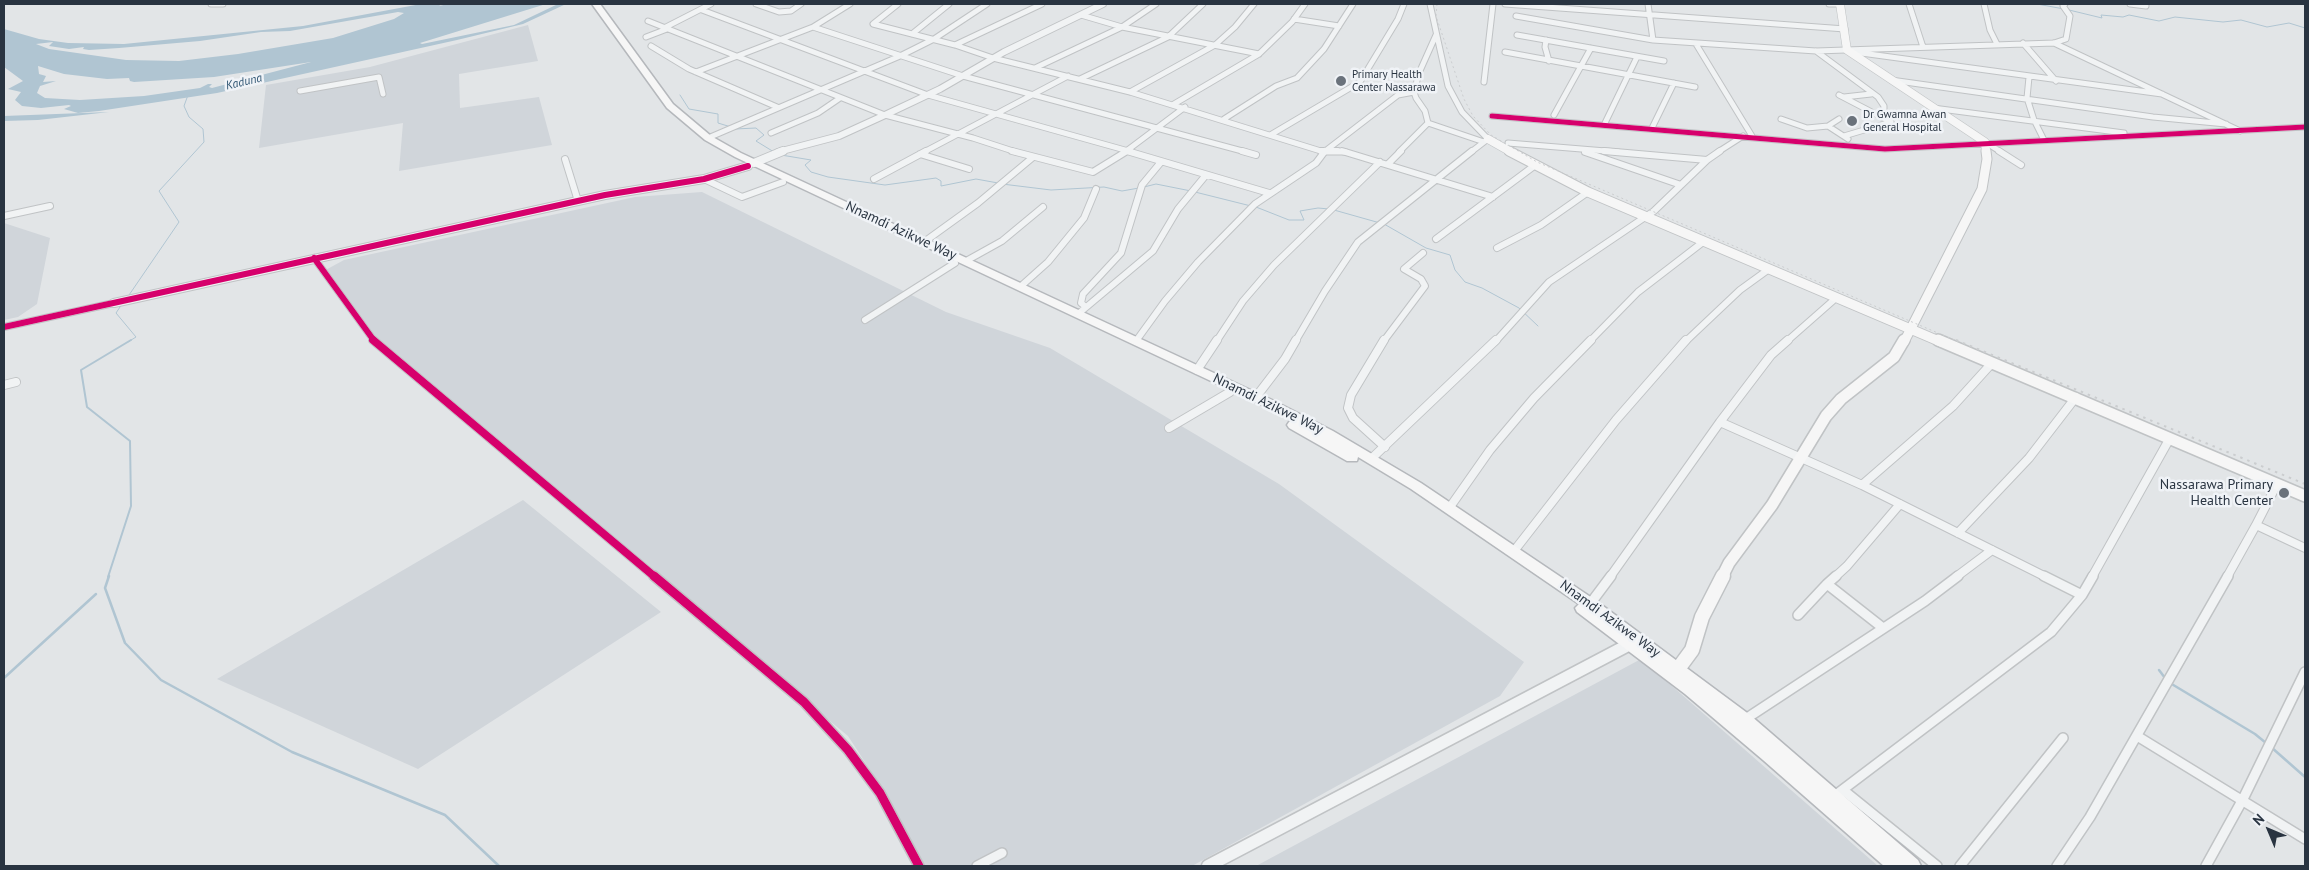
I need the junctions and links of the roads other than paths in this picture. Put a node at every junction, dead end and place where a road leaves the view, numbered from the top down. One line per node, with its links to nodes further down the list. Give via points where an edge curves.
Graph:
1 (211, 4): 2 (street)
2 (223, 4)
3 (588, 4): 138 (highway, Nnamdi Azikwe Way, via 614,44 667,112 704,140)
4 (596, 4): 122 (highway, Nnamdi Azikwe Way, via 670,106)
5 (711, 4): 30 (street)
6 (756, 4): 7 (street, via 779,12 790,11)
7 (801, 4)
8 (850, 4): 39 (street)
9 (898, 4): 41 (street, via 872,22)
10 (949, 4): 41 (street)
11 (987, 4): 46 (street)
12 (1042, 4): 54 (street)
13 (1102, 4): 31 (street)
14 (1156, 4): 37 (street)
15 (1203, 4): 44 (street)
16 (1254, 4): 55 (street)
17 (1305, 4): 34 (street)
18 (1353, 4): 36 (street)
19 (1404, 4): 117 (street, via 1360,82)
20 (1430, 4): 42 (street)
21 (1493, 4): 80 (street)
22 (1505, 4): 32 (street)
23 (1648, 4): 32 (street)
24 (1836, 4): 40 (main road)
25 (1909, 4): 57 (street)
26 (1984, 4): 53 (street)
27 (2130, 4): 28 (street)
28 (2146, 6)
29 (2065, 8): 51 (street, via 2070,16 2066,39)
30 (702, 10): 38 (street); 47 (street)
31 (1081, 15): 37 (street); 66 (street)
32 (1650, 15): 40 (street); 49 (street)
33 (1516, 16): 49 (street)
34 (1294, 19): 36 (street); 62 (street)
35 (648, 21): 38 (street)
36 (1339, 26): 103 (street, via 1324,49 1297,78 1276,86)
37 (1122, 27): 44 (street); 70 (street)
38 (665, 28): 45 (street); 65 (street)
39 (813, 28): 47 (street); 63 (street)
40 (1845, 29): 59 (main road)
41 (912, 34): 46 (street)
42 (1436, 35): 86 (street); 123 (street, via 1448,86 1462,112)
43 (1517, 35): 48 (street)
44 (1168, 37): 55 (street); 77 (street)
45 (646, 38)
46 (934, 39): 54 (street); 63 (street)
47 (782, 40): 65 (street); 72 (street)
48 (1546, 40): 58 (street); 67 (street)
49 (1653, 40): 52 (street)
50 (2023, 43): 51 (street); 53 (street); 79 (street)
51 (2054, 43): 90 (street)
52 (1696, 44): 60 (street); 119 (street)
53 (1997, 44): 57 (street)
54 (955, 45): 66 (street)
55 (1215, 45): 62 (street); 85 (street)
56 (652, 46): 71 (street)
57 (1923, 47): 59 (street)
58 (1591, 48): 64 (street); 69 (street)
59 (1847, 50): 60 (street); 76 (street); 78 (main road)
60 (1816, 51): 89 (street)
61 (1505, 52): 67 (street)
62 (1259, 54): 94 (street)
63 (900, 56): 72 (street); 74 (street)
64 (1636, 56): 68 (street); 73 (street)
65 (740, 57): 71 (street); 83 (street)
66 (993, 58): 70 (street); 74 (street)
67 (1549, 61): 69 (street)
68 (1664, 62)
69 (1581, 66): 73 (street); 100 (street)
70 (1034, 68): 75 (street)
71 (696, 72): 95 (street)
72 (863, 72): 83 (street); 91 (street)
73 (1628, 75): 81 (street); 109 (street)
74 (963, 76): 88 (street); 91 (street)
75 (1068, 76): 77 (street); 88 (street)
76 (2029, 77): 79 (street); 93 (street)
77 (1080, 79): 85 (street)
78 (1890, 80): 93 (street); 97 (main road)
79 (2056, 80): 90 (street)
80 (1484, 82)
81 (1674, 83): 82 (street); 111 (street)
82 (1696, 87)
83 (819, 90): 92 (street); 95 (street)
84 (300, 91): 87 (street, via 379,77)
85 (1130, 92): 94 (street)
86 (1414, 92): 107 (street); 130 (street, via 1398,95)
87 (383, 94)
88 (1032, 94): 98 (street); 113 (street)
89 (1871, 94): 102 (street, via 1884,106); 102 (street, via 1842,96)
90 (2162, 94): 108 (street)
91 (928, 95): 98 (street); 99 (street)
92 (840, 98): 99 (street); 115 (street, via 818,113)
93 (2027, 98): 106 (street); 108 (street, via 2153,117)
94 (1174, 104): 96 (street)
95 (777, 107): 122 (street)
96 (1185, 107): 103 (street); 113 (street)
97 (1933, 108): 106 (street); 125 (main road)
98 (998, 113): 116 (street); 129 (street)
99 (885, 115): 116 (street); 138 (street, via 824,141 776,153)
100 (1554, 115)
101 (1492, 116): 109 (street)
102 (1884, 117): 120 (street, via 1889,124)
103 (1224, 119): 117 (street)
104 (1781, 119): 110 (street, via 1807,128)
105 (1839, 119): 110 (street)
106 (2034, 120): 121 (street); 124 (street)
107 (1428, 123): 123 (street); 139 (street)
108 (2226, 124): 114 (street)
109 (1604, 125): 111 (street)
110 (1828, 126): 120 (street)
111 (1652, 128): 118 (street)
112 (2305, 128): 114 (street)
113 (1154, 129): 129 (street); 132 (street)
114 (2241, 131): 121 (street)
115 (771, 133)
116 (957, 134): 131 (street); 133 (street)
117 (1272, 134): 130 (street)
118 (1743, 136): 119 (street); 135 (street)
119 (1752, 136): 127 (street)
120 (1844, 136): 127 (street)
121 (2133, 136): 124 (street)
122 (708, 138): 138 (highway, Nnamdi Azikwe Way)
123 (1486, 140): 141 (main road); 146 (street)
124 (2044, 140): 125 (street)
125 (1984, 142): 127 (street, via 1885,149); 140 (street); 172 (main road, via 1987,159 1982,188)
126 (1508, 143): 128 (street)
127 (1857, 146)
128 (1574, 148): 135 (street); 148 (street)
129 (1126, 152): 133 (street, via 1093,172); 136 (street)
130 (1324, 152): 137 (street, via 1340,151); 151 (street, via 1316,163)
131 (920, 154): 142 (street); 145 (street)
132 (1256, 155)
133 (1032, 158): 159 (street)
134 (565, 160): 153 (street)
135 (1707, 160): 148 (street)
136 (1161, 162): 143 (street); 169 (street, via 1142,187 1125,247 1083,294)
137 (1380, 162): 139 (street); 175 (street, via 1274,265 1243,301)
138 (751, 164): 144 (street); 147 (highway, Nnamdi Azikwe Way); 159 (highway, Nnamdi Azikwe Way)
139 (1388, 164): 146 (street)
140 (2021, 164)
141 (1534, 166): 150 (main road); 152 (street)
142 (969, 170)
143 (1206, 175): 151 (street); 169 (street, via 1191,192 1153,251)
144 (704, 178): 147 (street, via 742,197); 153 (street)
145 (874, 179)
146 (1438, 179): 152 (street); 179 (street, via 1353,248 1285,360)
147 (783, 182): 164 (highway, Nnamdi Azikwe Way)
148 (1681, 186): 157 (street)
149 (1096, 189): 166 (street, via 1084,218 1048,262)
150 (1588, 192): 157 (main road); 161 (street, via 1541,225)
151 (1270, 193): 173 (street, via 1192,268)
152 (1493, 197): 158 (street)
153 (578, 201): 163 (street)
154 (50, 206): 156 (street)
155 (1043, 207): 164 (street, via 1002,241)
156 (4, 216)
157 (1646, 217): 160 (main road); 184 (street, via 1550,282)
158 (1436, 239)
159 (924, 242): 164 (highway, Nnamdi Azikwe Way)
160 (1703, 242): 165 (main road); 191 (street, via 1638,292 1534,398 1490,450)
161 (1497, 248)
162 (1422, 253): 184 (street, via 1404,268 1421,279 1425,286 1390,330 1351,395 1348,408 1353,418)
163 (314, 258): 168 (street); 212 (street, via 373,340 804,702 848,750 880,793)
164 (961, 262): 166 (highway, Nnamdi Azikwe Way); 170 (street); 178 (highway, Nnamdi Azikwe Way)
165 (1769, 270): 167 (main road); 196 (street, via 1740,290 1692,333 1616,420)
166 (1020, 287): 169 (highway, Nnamdi Azikwe Way)
167 (1836, 298): 172 (main road); 181 (street, via 1771,355)
168 (114, 303): 171 (street)
169 (1082, 311): 173 (highway, Nnamdi Azikwe Way)
170 (865, 320)
171 (4, 327)
172 (1912, 328): 174 (main road); 185 (main road, via 1894,356 1831,410)
173 (1136, 341): 175 (highway, Nnamdi Azikwe Way)
174 (1992, 363): 180 (main road); 187 (street, via 1953,406)
175 (1198, 370): 179 (highway, Nnamdi Azikwe Way)
176 (16, 382): 177 (street)
177 (4, 385)
178 (1230, 392): 182 (street); 202 (highway, Nnamdi Azikwe Way, via 1344,453 1436,508 1562,593)
179 (1256, 397): 186 (highway, Nnamdi Azikwe Way, via 1329,434)
180 (2076, 398): 183 (main road); 193 (street, via 2029,458)
181 (1720, 422): 185 (street); 199 (street)
182 (1169, 428)
183 (2170, 438): 188 (main road); 198 (street)
184 (1384, 447): 186 (street)
185 (1801, 458): 187 (street); 203 (main road, via 1772,505 1729,563 1702,617 1692,650)
186 (1371, 460): 191 (highway, Nnamdi Azikwe Way)
187 (1862, 484): 190 (street)
188 (2277, 484): 189 (main road); 192 (street)
189 (2305, 496)
190 (1900, 504): 193 (street); 197 (street, via 1847,566)
191 (1450, 507): 196 (highway, Nnamdi Azikwe Way)
192 (2256, 525): 194 (street); 206 (street)
193 (1958, 533): 195 (street)
194 (2305, 548)
195 (1992, 550): 198 (street); 201 (street)
196 (1514, 551): 199 (highway, Nnamdi Azikwe Way)
197 (1827, 584): 200 (street); 201 (street)
198 (2082, 595): 208 (street, via 2050,632)
199 (1590, 604): 203 (highway, Nnamdi Azikwe Way)
200 (1798, 615)
201 (1883, 628): 205 (street)
202 (1630, 644): 214 (street); 215 (highway, Nnamdi Azikwe Way, via 1769,755)
203 (1678, 669): 205 (highway, Nnamdi Azikwe Way)
204 (2305, 672): 209 (street)
205 (1744, 720): 208 (highway, Nnamdi Azikwe Way)
206 (2137, 736): 209 (street); 219 (street)
207 (2063, 738): 218 (street)
208 (1838, 793): 216 (highway, Nnamdi Azikwe Way); 217 (street)
209 (2243, 799): 210 (street); 220 (street)
210 (2305, 839)
211 (1002, 853): 213 (street)
212 (919, 866)
213 (977, 866)
214 (1208, 866)
215 (1896, 866)
216 (1912, 866)
217 (1937, 866)
218 (1960, 866)
219 (2057, 866)
220 (2206, 866)

